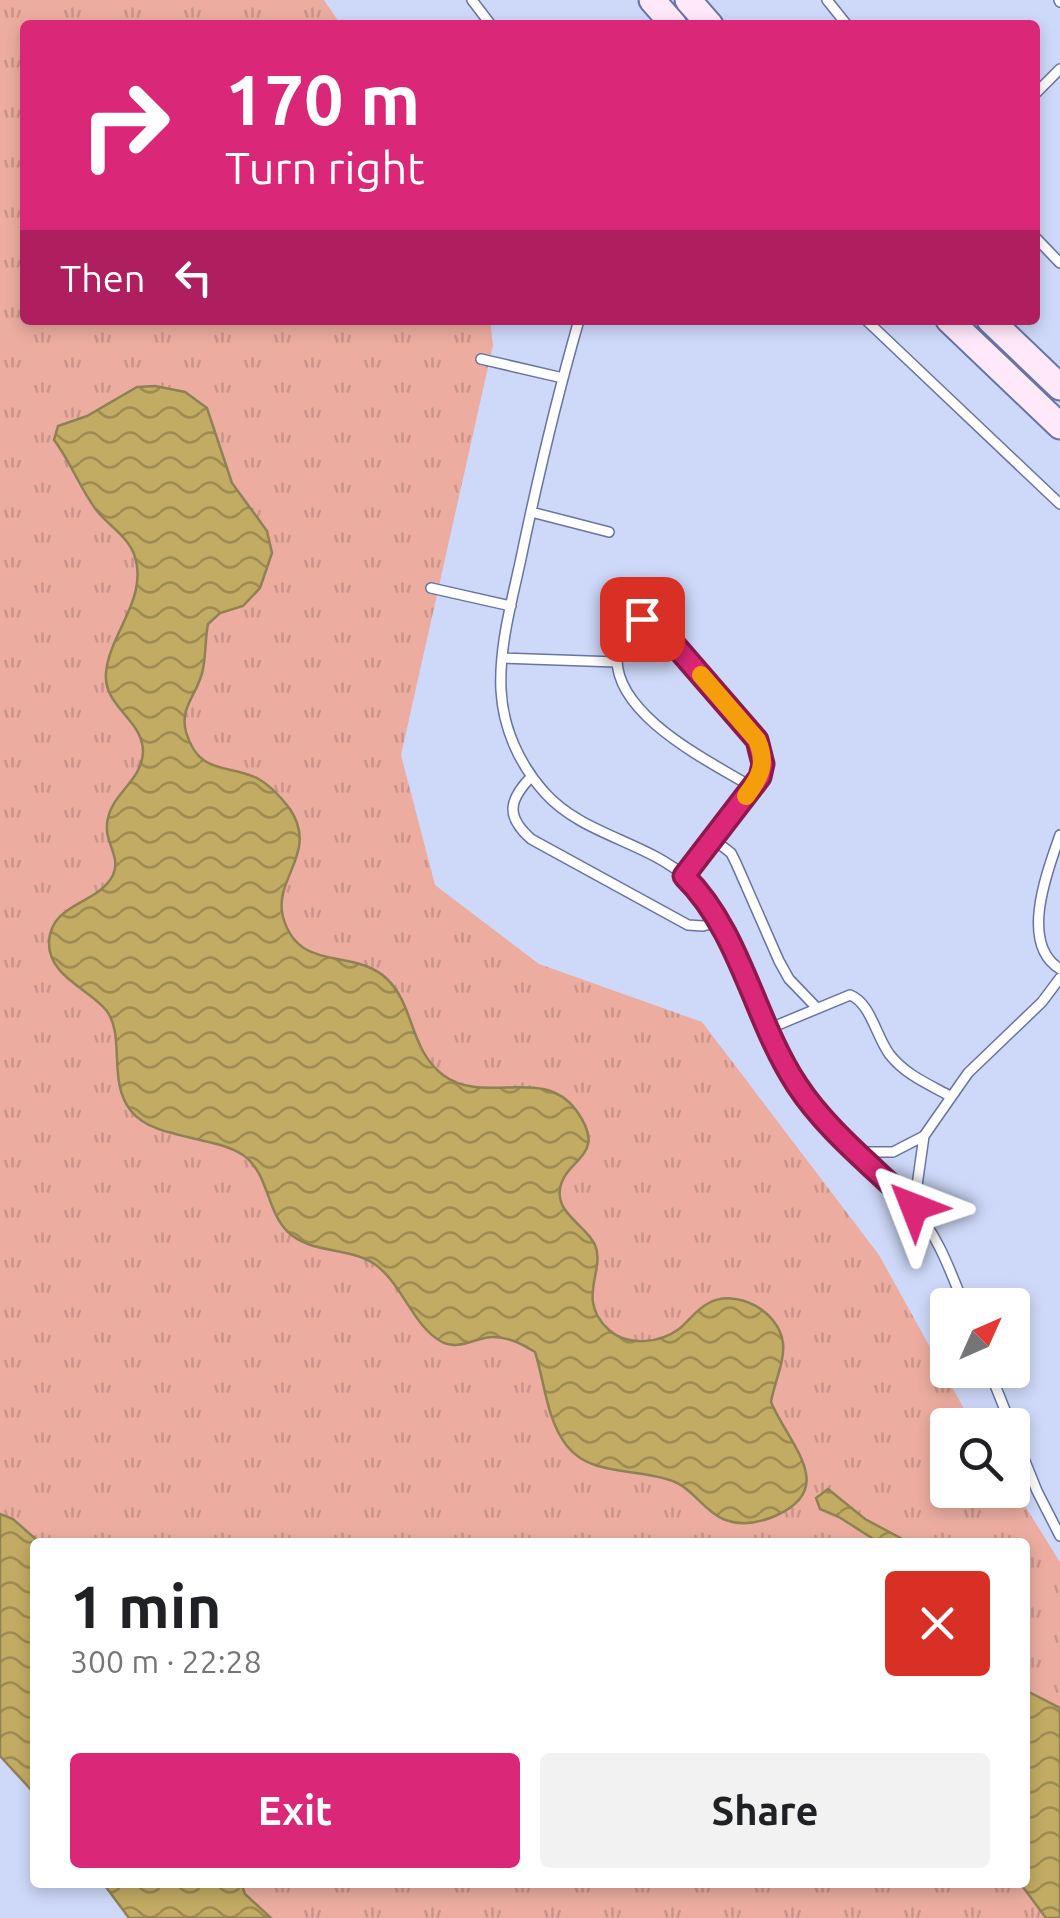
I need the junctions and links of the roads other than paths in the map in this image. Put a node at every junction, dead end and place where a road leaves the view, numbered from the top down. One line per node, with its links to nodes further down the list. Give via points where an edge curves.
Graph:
1 (652, 0): 4 (street)
2 (688, 0): 5 (street)
3 (826, 0): 6 (lane)
4 (670, 20)
5 (706, 20)
6 (844, 20)
7 (1060, 69): 8 (lane)
8 (1040, 89)
9 (1040, 242): 10 (lane)
10 (1060, 264)
11 (578, 325): 16 (lane)
12 (871, 325): 19 (lane)
13 (954, 325): 18 (street)
14 (995, 325): 17 (street)
15 (481, 359): 16 (lane)
16 (562, 378): 20 (lane)
17 (1060, 387)
18 (1060, 426)
19 (1060, 504)
20 (531, 512): 21 (lane); 23 (lane)
21 (610, 532)
22 (431, 588): 23 (lane)
23 (511, 606): 24 (lane)
24 (503, 658): 25 (lane); 26 (lane, via 505,720)
25 (616, 662): 27 (lane, via 636,705 655,724); 27 (lane, via 625,627 632,620 652,622 757,740 763,764)
26 (531, 776): 30 (lane, via 568,813); 31 (lane, via 513,799 513,815 531,840 688,924)
27 (752, 788): 29 (lane)
28 (1060, 834): 32 (lane, via 1037,936)
29 (713, 839): 30 (lane); 34 (lane, via 731,853 789,978)
30 (684, 876): 31 (lane)
31 (718, 922): 35 (lane)
32 (1060, 969)
33 (1060, 978): 36 (lane)
34 (816, 1007): 35 (lane); 36 (lane, via 841,996 858,998 899,1065)
35 (768, 1029): 38 (lane, via 813,1109)
36 (950, 1096): 37 (lane)
37 (924, 1136): 38 (lane, via 893,1152); 39 (lane)
38 (859, 1152): 39 (lane)
39 (914, 1207): 40 (lane)
40 (957, 1288)
41 (1030, 1472): 42 (lane)
42 (1060, 1536)

